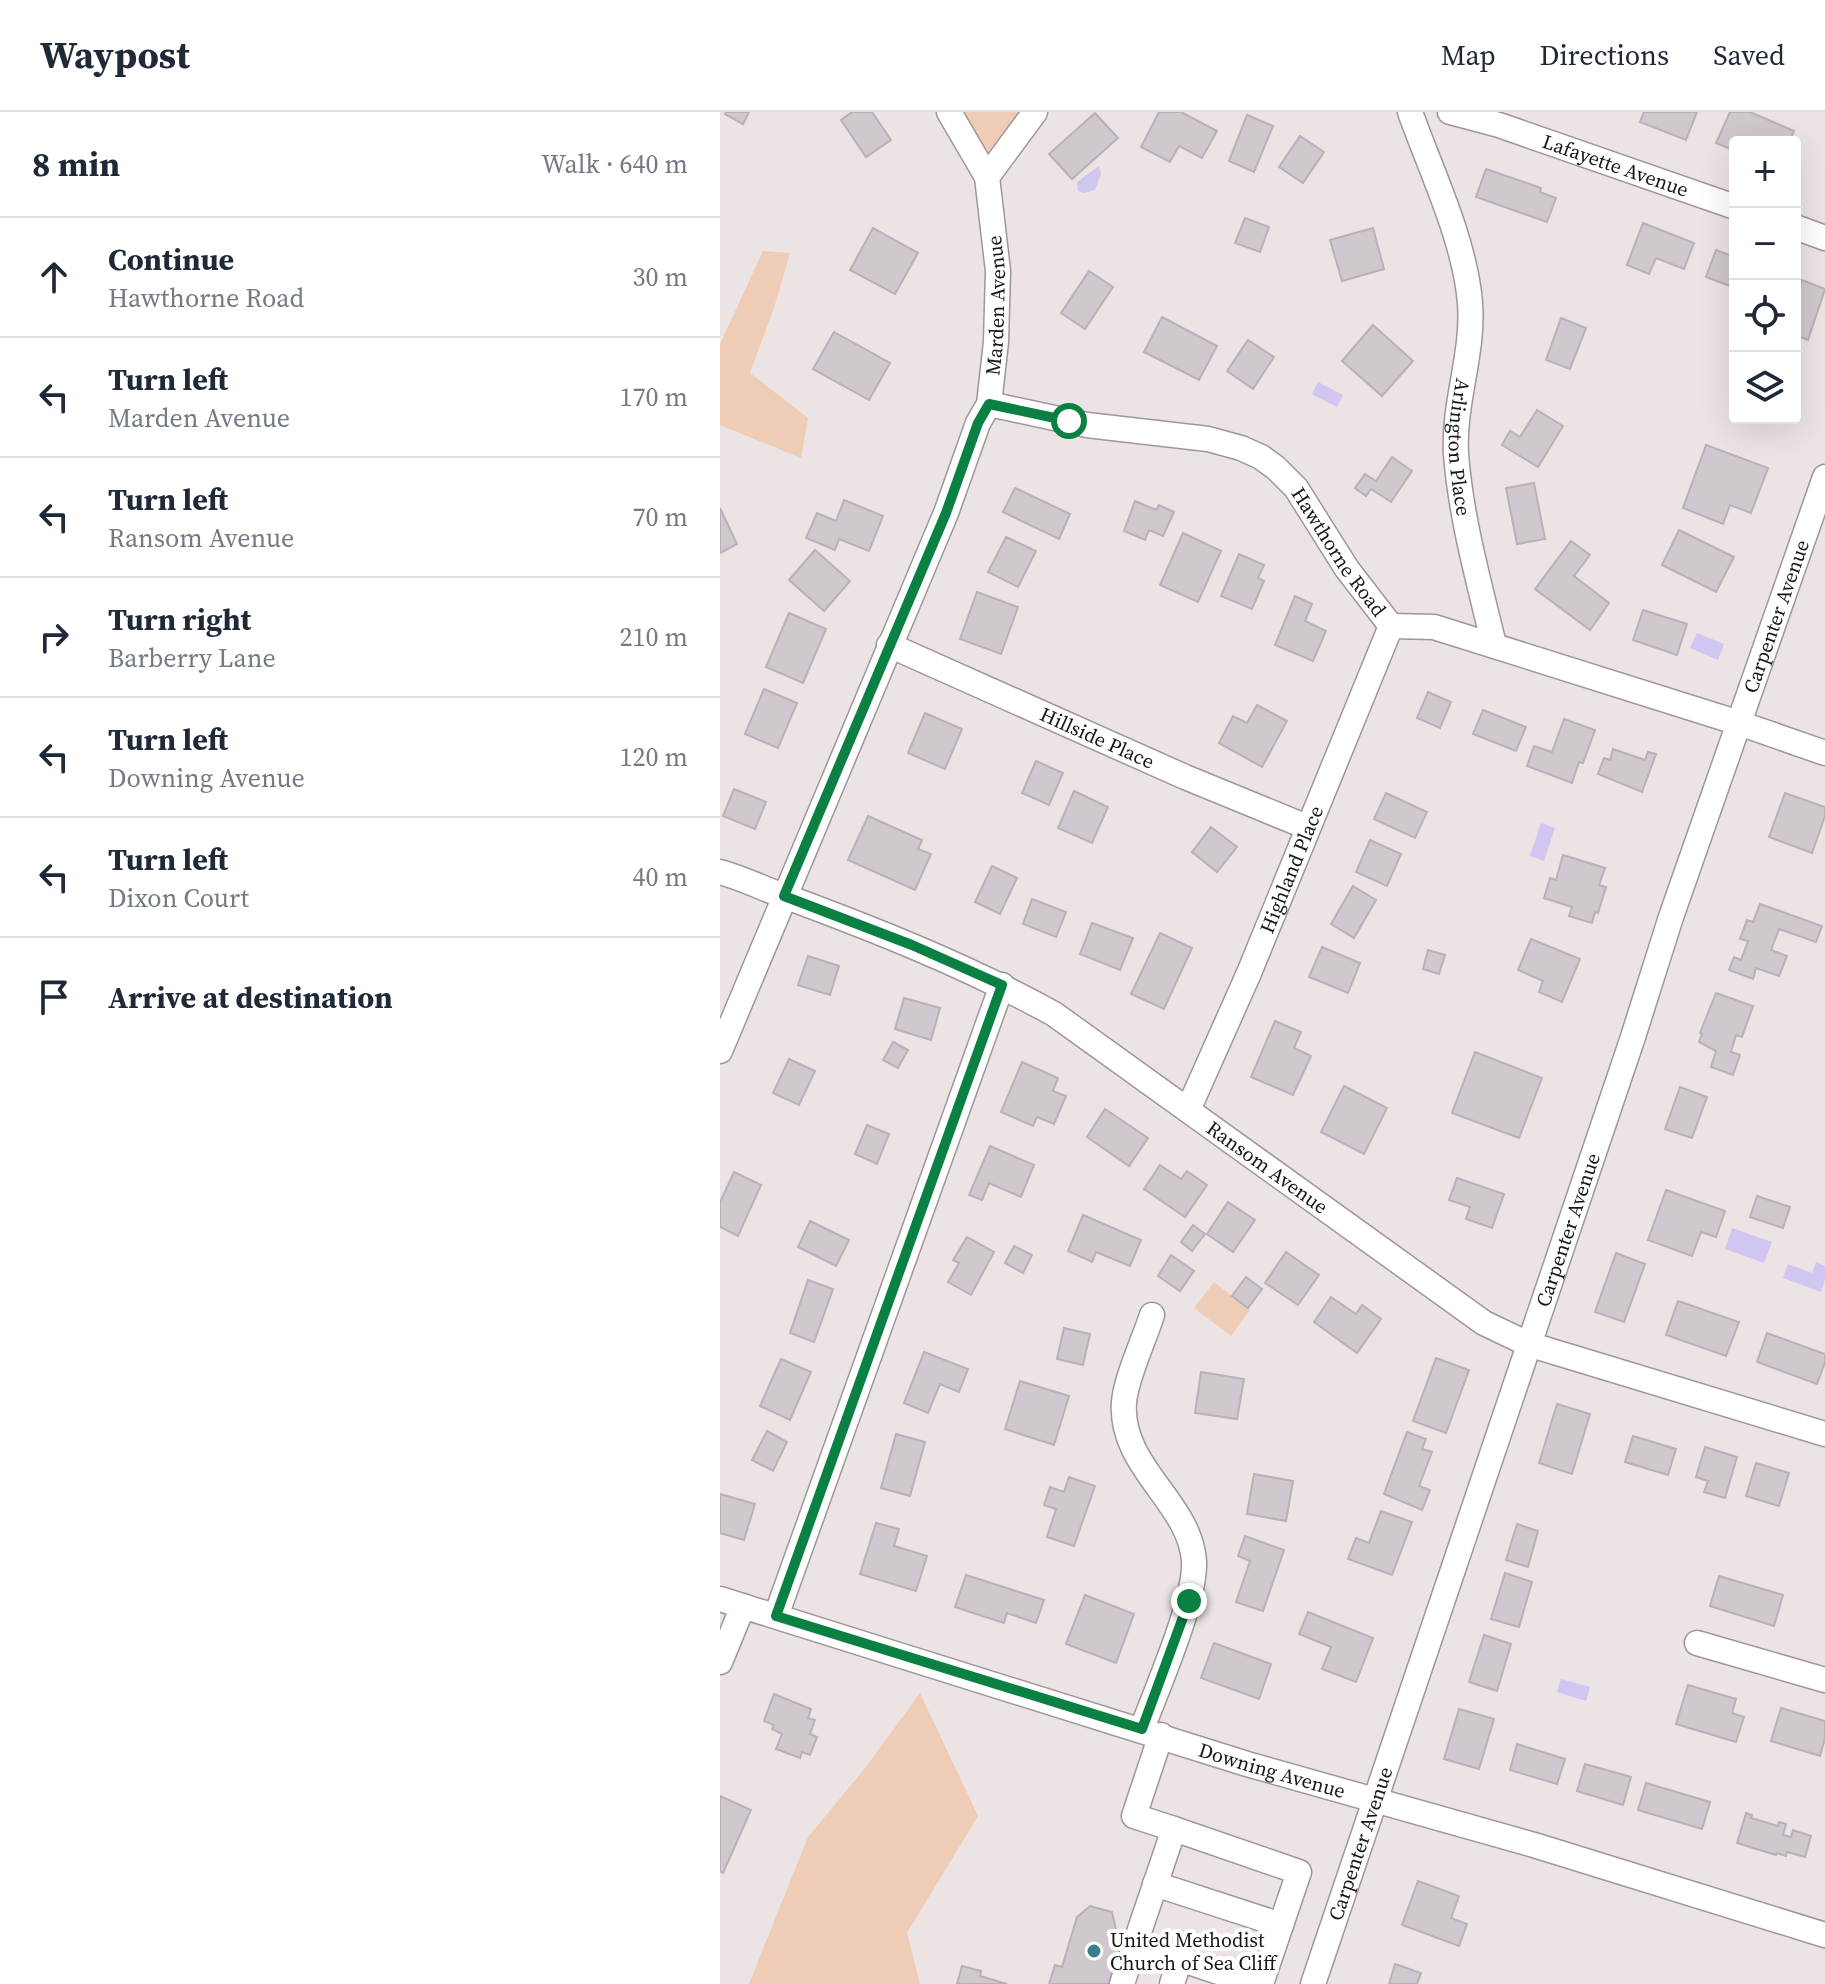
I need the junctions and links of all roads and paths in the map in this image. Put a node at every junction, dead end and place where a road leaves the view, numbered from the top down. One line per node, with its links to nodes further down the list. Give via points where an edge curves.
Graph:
1 (949, 112): 7 (street, Marden Avenue)
2 (1035, 112): 7 (street)
3 (1410, 112): 15 (street, Arlington Place, via 1467,283 1469,349 1456,452 1468,535)
4 (1450, 112): 6 (street, Lafayette Avenue)
5 (1527, 112): 6 (street)
6 (1499, 125): 8 (street, Lafayette Avenue)
7 (987, 177): 11 (street, Marden Avenue, via 998,271)
8 (1729, 205)
9 (1801, 229): 10 (street)
10 (1825, 238)
11 (989, 404): 13 (street, Hawthorne Road, via 1087,425 1208,439 1261,457 1296,488); 14 (street, Marden Avenue)
12 (1825, 477): 16 (street, Carpenter Avenue)
13 (1391, 626): 15 (street, Hawthorne Road, via 1434,627); 18 (street, Highland Place)
14 (889, 645): 18 (street, Hillside Place); 20 (street, Marden Avenue)
15 (1494, 645): 16 (street, Hawthorne Road)
16 (1739, 723): 17 (street, Hawthorne Road); 25 (street, Carpenter Avenue)
17 (1825, 753)
18 (1307, 827): 23 (street, Highland Place)
19 (720, 872): 20 (street, Ransom Avenue)
20 (784, 896): 21 (street, Ransom Avenue); 22 (street, Marden Avenue)
21 (1002, 985): 23 (street, Ransom Avenue, via 1054,1014); 28 (street)
22 (720, 1051)
23 (1188, 1110): 25 (street, Ransom Avenue, via 1484,1323)
24 (1152, 1315): 32 (street, via 1124,1398 1128,1435 1146,1474 1180,1517 1194,1560 1189,1601)
25 (1528, 1344): 26 (street, Ransom Avenue); 33 (street, Carpenter Avenue)
26 (1825, 1434)
27 (732, 1602): 28 (street, Downing Avenue); 30 (street)
28 (776, 1616): 32 (street, Downing Avenue)
29 (1697, 1643): 31 (street)
30 (720, 1662)
31 (1825, 1680)
32 (1151, 1732): 33 (street, Downing Avenue); 34 (street, via 1134,1816)
33 (1375, 1799): 37 (street, Downing Avenue); 44 (street, Carpenter Avenue)
34 (1174, 1829): 35 (street); 36 (street, via 1299,1872)
35 (1155, 1884): 36 (street); 38 (street)
36 (1281, 1925): 43 (street)
37 (1825, 1935)
38 (1135, 1944): 39 (street); 40 (street)
39 (1180, 1959): 41 (street); 42 (street)
40 (1122, 1984)
41 (1172, 1984)
42 (1254, 1984)
43 (1261, 1984)
44 (1313, 1984)

